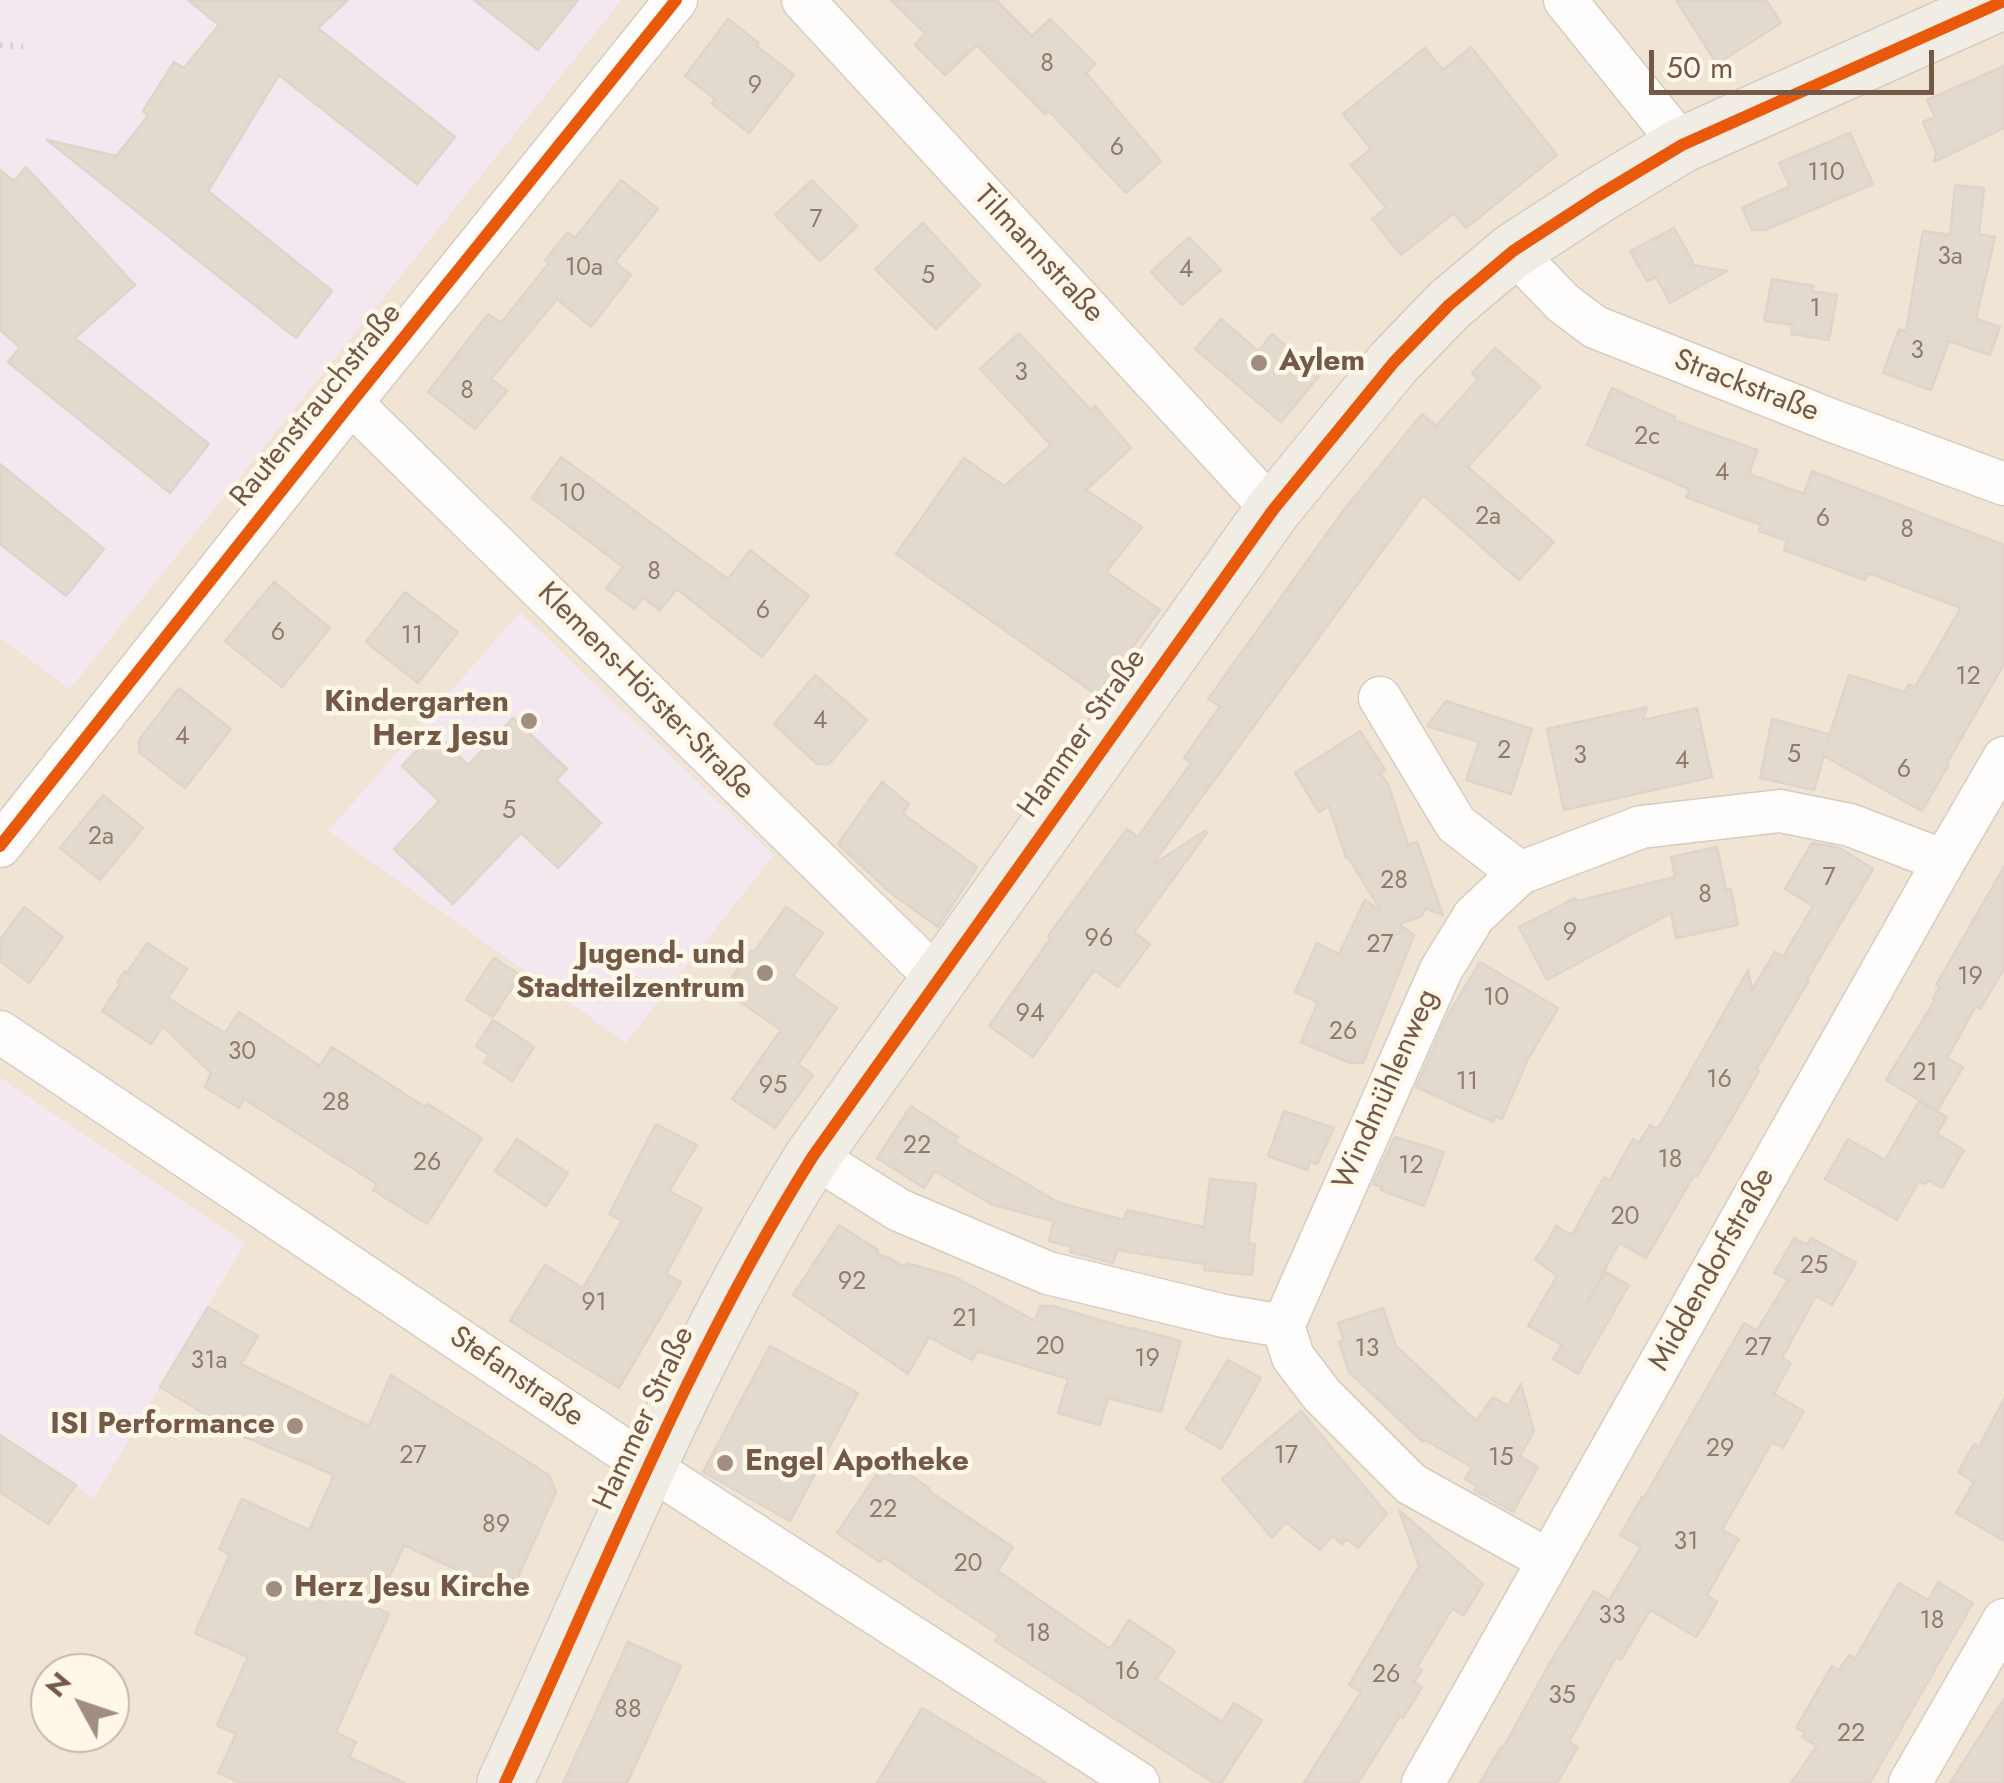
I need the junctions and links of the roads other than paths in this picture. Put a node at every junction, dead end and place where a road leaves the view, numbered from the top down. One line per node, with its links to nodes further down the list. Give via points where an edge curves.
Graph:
1 (676, 0): 7 (street, Rautenstrauchstraße)
2 (803, 0): 9 (street, Tilmannstraße)
3 (1564, 0): 5 (street)
4 (2004, 1): 5 (main road, Hammer Straße)
5 (1682, 145): 6 (main road, Hammer Straße)
6 (1513, 251): 8 (street, Strackstraße, via 1595,327); 9 (main road, Hammer Straße, via 1394,362)
7 (351, 403): 12 (street, Rautenstrauchstraße); 15 (street, Klemens-Hörster-Straße)
8 (2004, 484)
9 (1274, 510): 15 (main road, Hammer Straße)
10 (1380, 698): 14 (street, via 1456,824)
11 (2004, 758): 13 (street, Middendorfstraße)
12 (0, 846)
13 (1944, 861): 14 (street, Windmühlenweg, via 1850,825 1780,811 1640,827); 20 (street, Middendorfstraße)
14 (1520, 872): 18 (street, Windmühlenweg, via 1474,916 1441,970)
15 (939, 980): 17 (main road, Hammer Straße)
16 (0, 1032): 19 (street, Stefanstraße)
17 (813, 1156): 18 (street, via 899,1210 1048,1273); 19 (main road, Hammer Straße, via 721,1316)
18 (1283, 1326): 20 (street, via 1293,1357 1322,1395 1410,1484)
19 (649, 1466): 22 (main road, Hammer Straße); 23 (street, Stefanstraße)
20 (1548, 1560): 24 (street, Middendorfstraße)
21 (2004, 1620): 25 (street)
22 (505, 1783)
23 (1138, 1783)
24 (1423, 1783)
25 (1910, 1783)

